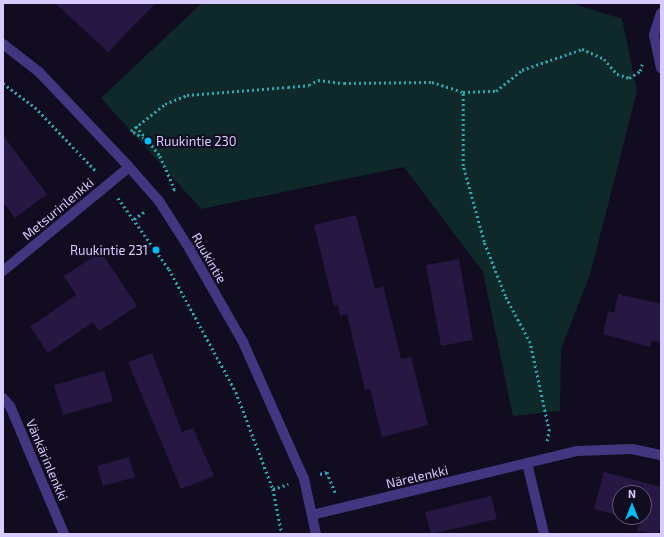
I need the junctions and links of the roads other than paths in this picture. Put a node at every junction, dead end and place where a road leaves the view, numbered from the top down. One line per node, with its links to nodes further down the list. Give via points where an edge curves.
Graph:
1 (661, 13): 3 (street, via 654,35)
2 (3, 44): 4 (street, Ruukintie, via 40,72)
3 (661, 68)
4 (129, 167): 5 (street, Metsurinlenkki); 9 (street, Ruukintie, via 159,201 243,342 304,479)
5 (3, 271)
6 (3, 398): 10 (street, Vänkärinlenkki, via 10,406)
7 (661, 455): 8 (street, Närelenkki, via 632,449 577,451)
8 (527, 463): 9 (street, Närelenkki); 12 (street)
9 (312, 515): 11 (street, Ruukintie)
10 (64, 534)
11 (316, 534)
12 (544, 534)

